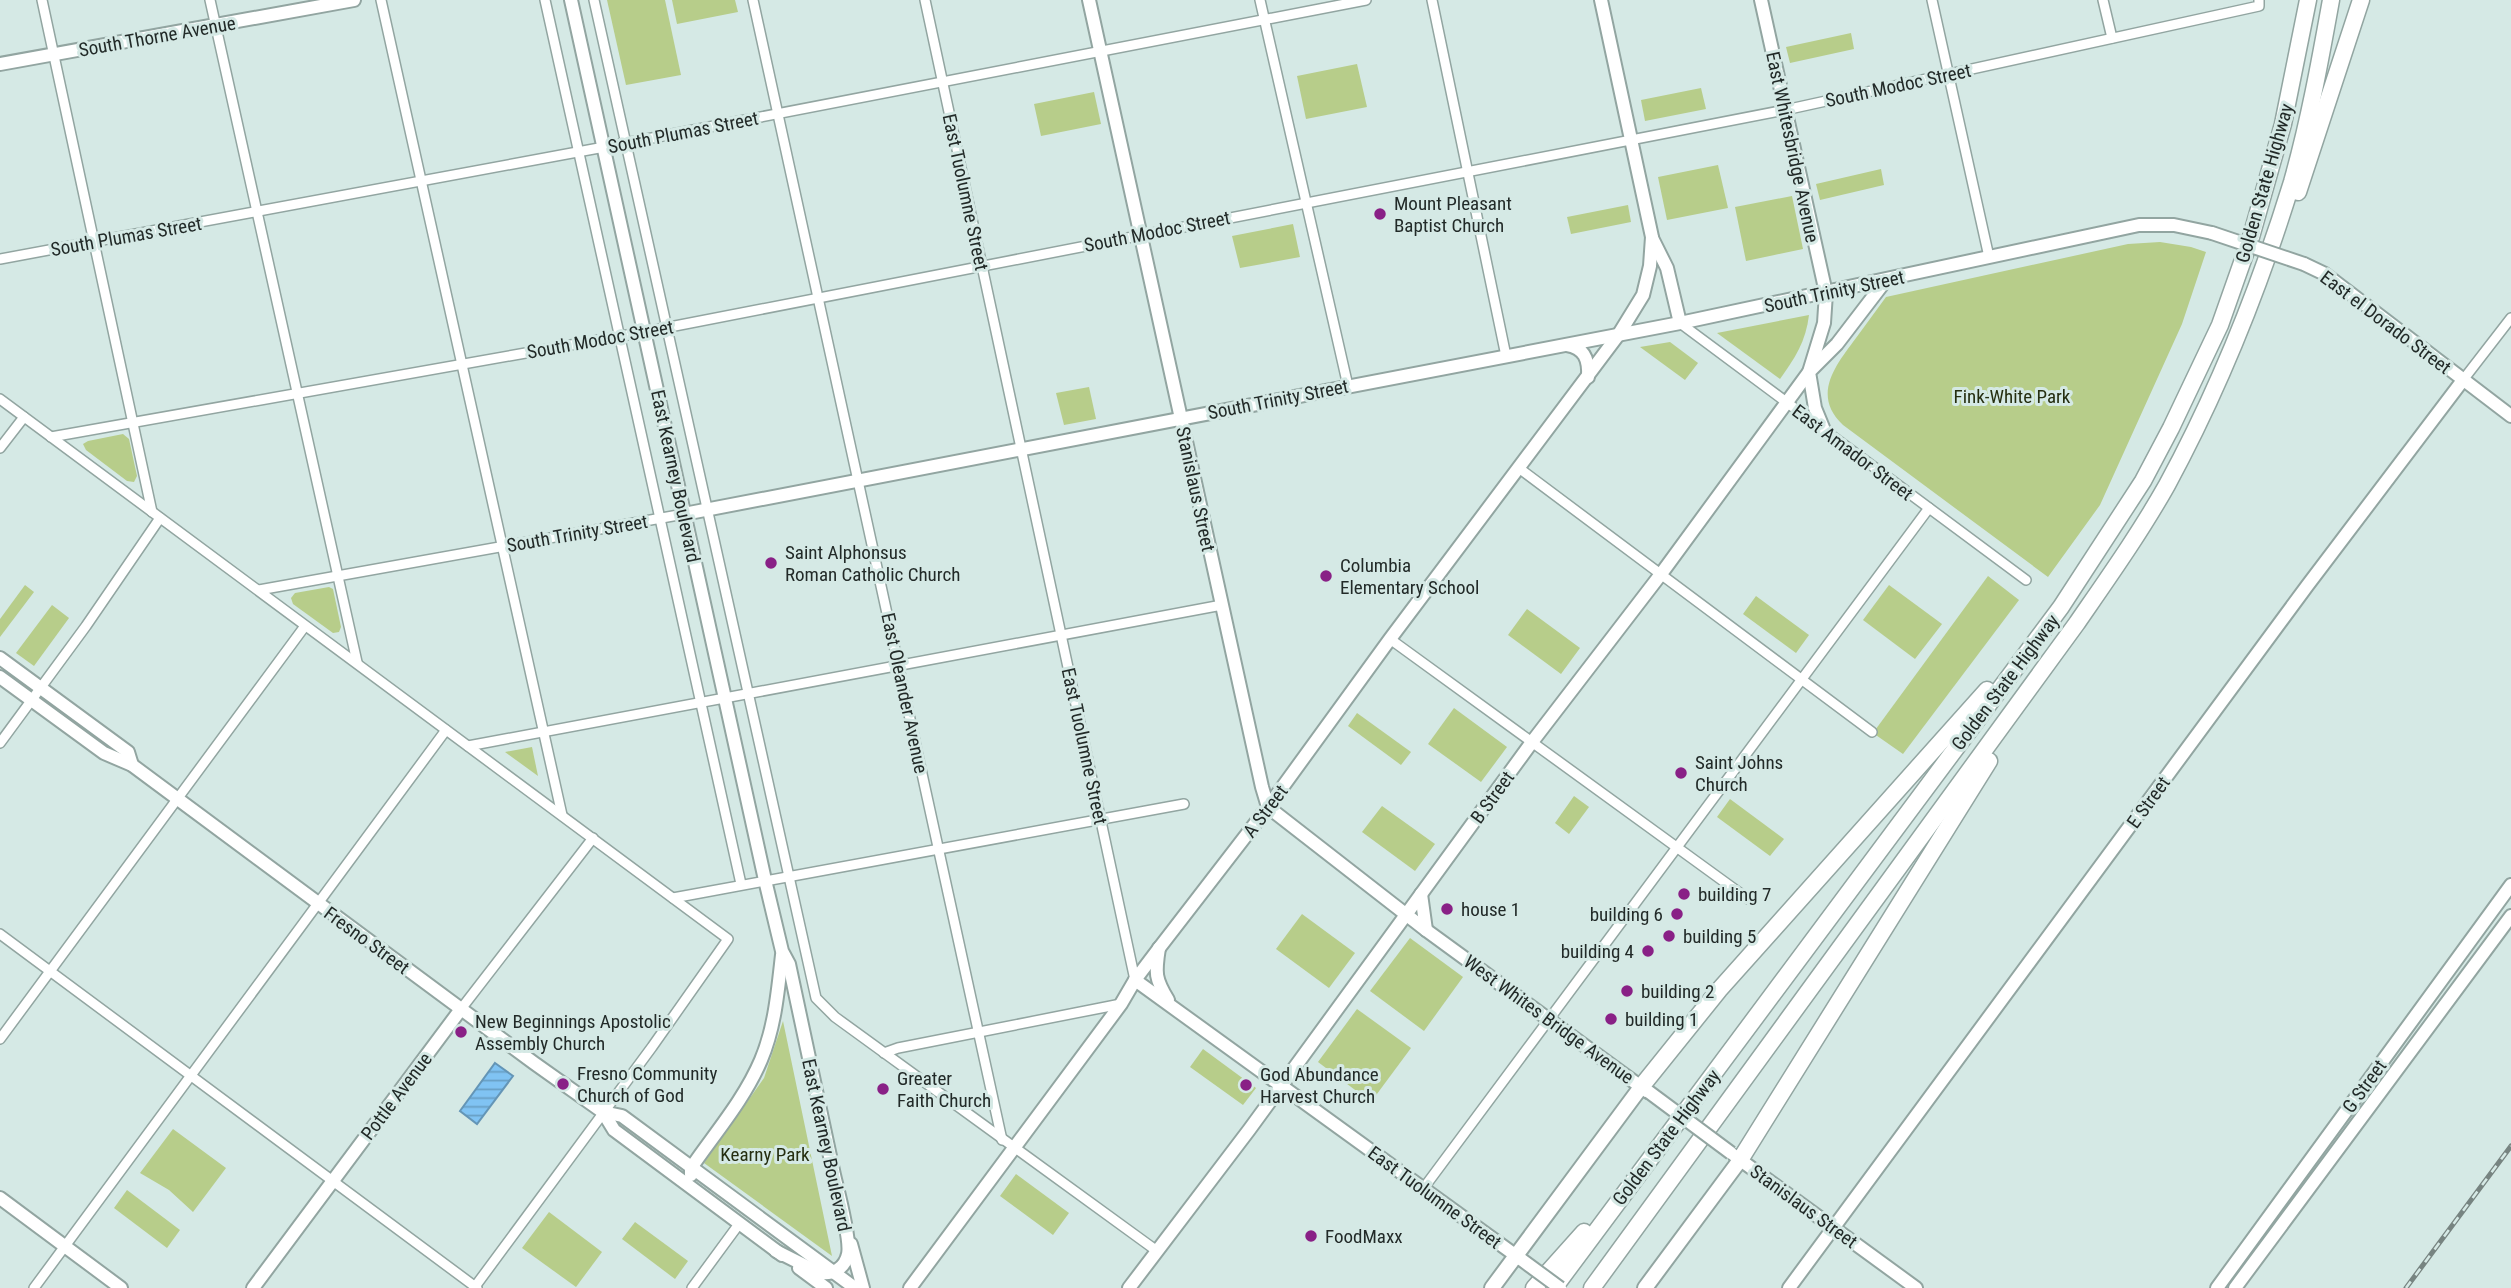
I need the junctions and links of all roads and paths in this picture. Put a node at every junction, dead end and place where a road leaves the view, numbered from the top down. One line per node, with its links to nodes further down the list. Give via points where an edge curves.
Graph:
1 (42, 0): 26 (street)
2 (210, 0): 23 (street)
3 (354, 0): 23 (main road, South Thorne Avenue)
4 (381, 0): 37 (street)
5 (545, 0): 35 (street, East Kearney Boulevard)
6 (571, 0): 34 (main road, East Kearney Boulevard)
7 (594, 0): 33 (street, East Kearney Boulevard)
8 (753, 0): 31 (street, East Oleander Avenue)
9 (925, 0): 29 (street, East Tuolumne Street)
10 (1089, 0): 25 (main road, Stanislaus Street)
11 (1260, 0): 22 (street)
12 (1366, 0): 22 (street, South Plumas Street)
13 (1432, 0): 36 (street)
14 (1601, 0): 32 (main road)
15 (1761, 0): 30 (main road, East Whitesbridge Avenue)
16 (1932, 0): 28 (street)
17 (2104, 0): 24 (street)
18 (2307, 0): 88 (highway, Golden State Highway, via 2269,180 2220,326 2143,481)
19 (2331, 0): 50 (highway, Golden State Highway, via 2292,181)
20 (2361, 0): 50 (highway, via 2304,176)
21 (2259, 3): 24 (street, South Modoc Street)
22 (1265, 20): 25 (street, South Plumas Street); 38 (street)
23 (215, 25): 26 (main road, South Thorne Avenue); 39 (street)
24 (2112, 38): 28 (street, South Modoc Street)
25 (1100, 51): 29 (street, South Plumas Street); 41 (main road, Stanislaus Street)
26 (54, 55): 27 (main road, South Thorne Avenue); 43 (street)
27 (0, 64)
28 (1949, 74): 30 (street, South Modoc Street); 44 (street)
29 (942, 82): 31 (street, South Plumas Street); 46 (street, East Tuolumne Street)
30 (1785, 110): 32 (street, South Modoc Street); 48 (main road, East Whitesbridge Avenue)
31 (778, 114): 33 (street, South Plumas Street); 49 (street, East Oleander Avenue)
32 (1630, 139): 36 (street, South Modoc Street); 42 (main road)
33 (626, 143): 34 (street, South Plumas Street); 53 (street, East Kearney Boulevard)
34 (604, 148): 35 (street, South Plumas Street); 54 (main road, East Kearney Boulevard)
35 (579, 152): 37 (street, South Plumas Street); 56 (street, East Kearney Boulevard)
36 (1468, 170): 38 (street, South Modoc Street); 58 (street)
37 (421, 181): 39 (street, South Plumas Street); 59 (street)
38 (1304, 202): 41 (street, South Modoc Street); 63 (street)
39 (257, 212): 43 (street, South Plumas Street); 64 (street)
40 (2212, 233): 44 (main road, South Trinity Street, via 2174,225 2139,225); 62 (main road, East el Dorado Street, bridge, via 2325,274)
41 (1140, 234): 46 (street, South Modoc Street); 69 (main road, Stanislaus Street)
42 (1652, 237): 52 (main road, via 1667,268); 55 (main road, via 1643,295)
43 (94, 242): 45 (street, South Plumas Street); 70 (street)
44 (1989, 257): 47 (main road, South Trinity Street)
45 (0, 259)
46 (982, 265): 49 (street, South Modoc Street); 74 (street, East Tuolumne Street)
47 (1886, 280): 48 (main road, South Trinity Street); 60 (main road, via 1837,344)
48 (1826, 293): 52 (main road, South Trinity Street); 60 (main road, B Street, via 1824,323)
49 (818, 298): 53 (street, South Modoc Street); 76 (street, East Oleander Avenue)
50 (2247, 314): 89 (highway, Golden State Highway, via 2166,486)
51 (2511, 318): 62 (street, E Street)
52 (1679, 323): 55 (main road, South Trinity Street); 66 (street, East Amador Street)
53 (666, 327): 54 (street, South Modoc Street); 78 (street, East Kearney Boulevard)
54 (644, 332): 56 (street, South Modoc Street); 79 (main road, East Kearney Boulevard)
55 (1619, 334): 57 (main road, South Trinity Street); 61 (main road, A Street)
56 (620, 336): 59 (street, South Modoc Street); 81 (street, East Kearney Boulevard)
57 (1563, 345): 58 (main road, South Trinity Street); 61 (main road, via 1574,346 1585,355)
58 (1506, 356): 63 (main road, South Trinity Street)
59 (462, 364): 64 (street, South Modoc Street); 82 (street)
60 (1809, 372): 66 (main road, B Street); 71 (main road)
61 (1588, 377): 75 (main road, A Street)
62 (2463, 380): 68 (main road, East el Dorado Street); 157 (main road, E Street)
63 (1348, 386): 69 (main road, South Trinity Street)
64 (297, 393): 70 (street, South Modoc Street); 84 (street)
65 (0, 399): 67 (street)
66 (1787, 403): 71 (street, East Amador Street); 83 (main road, B Street)
67 (24, 416): 72 (street); 73 (street)
68 (2511, 416)
69 (1181, 418): 74 (main road, South Trinity Street); 87 (main road, Stanislaus Street)
70 (133, 422): 72 (street, South Modoc Street); 80 (street)
71 (1824, 430): 77 (street, East Amador Street)
72 (51, 437): 80 (street)
73 (0, 448)
74 (1021, 449): 76 (main road, South Trinity Street); 91 (street, East Tuolumne Street)
75 (1520, 469): 83 (street); 92 (main road, A Street)
76 (858, 480): 78 (main road, South Trinity Street); 95 (street, East Oleander Avenue)
77 (1928, 508): 85 (street, East Amador Street); 97 (street)
78 (706, 509): 79 (main road, South Trinity Street); 99 (street, East Kearney Boulevard)
79 (684, 514): 81 (street, South Trinity Street); 100 (main road, East Kearney Boulevard)
80 (156, 515): 86 (street); 98 (street)
81 (660, 518): 82 (street, South Trinity Street); 102 (street, East Kearney Boulevard)
82 (502, 547): 84 (street, South Trinity Street); 104 (street)
83 (1661, 574): 97 (street); 106 (main road, B Street)
84 (338, 576): 86 (street, South Trinity Street); 94 (street)
85 (2026, 580)
86 (259, 590): 90 (street)
87 (1222, 605): 91 (street); 112 (main road, Stanislaus Street)
88 (2061, 607): 143 (highway, via 1719,990); 147 (highway, Golden State Highway)
89 (2077, 623): 148 (highway); 149 (highway, Golden State Highway)
90 (306, 626): 94 (street); 110 (street)
91 (1061, 635): 95 (street); 114 (street, East Tuolumne Street)
92 (1390, 639): 106 (street); 112 (main road, A Street)
93 (0, 657): 98 (main road, Fresno Street)
94 (357, 662): 103 (street)
95 (899, 665): 99 (street); 117 (street, East Oleander Avenue)
96 (0, 677): 101 (main road, Fresno Street)
97 (1802, 680): 105 (street); 116 (street)
98 (41, 688): 101 (street); 109 (main road, Fresno Street, via 128,752)
99 (747, 694): 100 (street); 118 (street, East Kearney Boulevard)
100 (725, 698): 102 (street); 119 (main road, East Kearney Boulevard)
101 (32, 700): 107 (street); 109 (main road, Fresno Street, via 104,753)
102 (701, 702): 104 (street); 120 (street, East Kearney Boulevard)
103 (446, 730): 108 (street); 125 (street)
104 (543, 732): 108 (street); 113 (street)
105 (1872, 732)
106 (1532, 742): 116 (street); 122 (main road, B Street)
107 (0, 743)
108 (468, 746): 113 (street)
109 (132, 765): 110 (main road, Fresno Street)
110 (177, 800): 125 (main road, Fresno Street); 132 (street)
111 (1184, 804): 114 (street)
112 (1268, 807): 126 (main road); 130 (main road, A Street)
113 (562, 815): 115 (street)
114 (1101, 819): 117 (street); 133 (street, East Tuolumne Street)
115 (593, 838): 123 (street); 136 (street, Pottle Avenue)
116 (1678, 848): 124 (street); 137 (street)
117 (939, 849): 118 (street); 138 (street, East Oleander Avenue)
118 (787, 876): 119 (street); 140 (street, East Kearney Boulevard, via 813,991 821,1006)
119 (765, 880): 120 (street); 131 (main road, East Kearney Boulevard)
120 (741, 884): 123 (street)
121 (2511, 885): 184 (main road, G Street)
122 (1421, 894): 126 (main road, B Street); 128 (main road)
123 (673, 898): 144 (street, via 728,939)
124 (1748, 899)
125 (318, 904): 136 (main road, Fresno Street); 141 (street)
126 (1407, 914): 128 (main road, West Whites Bridge Avenue); 142 (main road, B Street)
127 (2511, 916): 185 (main road, G Street)
128 (1426, 930): 137 (main road, West Whites Bridge Avenue)
129 (0, 934): 132 (street)
130 (1160, 947): 133 (main road, A Street); 135 (main road, via 1157,983)
131 (782, 951): 150 (main road, East Kearney Boulevard, via 776,1006 762,1058 738,1102); 155 (main road, East Kearney Boulevard, via 789,964)
132 (50, 971): 139 (street); 141 (street)
133 (1135, 980): 134 (main road, A Street); 135 (main road, East Tuolumne Street)
134 (1121, 1004): 138 (street); 146 (main road, A Street)
135 (1171, 1007): 142 (main road, East Tuolumne Street)
136 (461, 1009): 144 (main road, Fresno Street); 151 (main road, Pottle Avenue)
137 (1551, 1019): 143 (main road, West Whites Bridge Avenue); 152 (street)
138 (980, 1031): 140 (street); 146 (street, East Oleander Avenue)
139 (0, 1039)
140 (884, 1053): 146 (street, East Kearney Boulevard)
141 (191, 1076): 151 (street); 158 (street)
142 (1282, 1085): 152 (main road, East Tuolumne Street); 160 (main road, B Street)
143 (1645, 1090): 145 (main road, West Whites Bridge Avenue, bridge); 161 (main road)
144 (603, 1112): 150 (main road, Fresno Street, via 622,1116); 153 (main road, Fresno Street, via 614,1130); 164 (street)
145 (1691, 1124): 148 (main road, Stanislaus Street, bridge)
146 (1008, 1144): 160 (street, East Kearney Boulevard); 172 (main road, A Street)
147 (1657, 1148): 175 (highway); 176 (highway, Golden State Highway)
148 (1735, 1156): 157 (main road, Stanislaus Street); 180 (main road)
149 (1687, 1160): 178 (highway, Golden State Highway); 179 (highway)
150 (691, 1168): 153 (main road); 162 (main road, Fresno Street)
151 (332, 1180): 164 (street); 167 (main road, Pottle Avenue)
152 (1423, 1189): 161 (main road, East Tuolumne Street)
153 (694, 1190): 156 (main road, Fresno Street)
154 (0, 1198): 158 (main road)
155 (842, 1210): 162 (main road, East Kearney Boulevard, via 848,1253); 171 (main road)
156 (739, 1224): 159 (main road, Fresno Street); 168 (street)
157 (1835, 1227): 163 (main road, Stanislaus Street); 181 (main road, E Street)
158 (65, 1246): 165 (street); 166 (main road)
159 (776, 1251): 162 (main road, via 820,1273); 169 (main road, Fresno Street)
160 (1157, 1251): 173 (main road, B Street)
161 (1519, 1258): 174 (main road); 177 (main road, East Tuolumne Street, bridge)
162 (834, 1272): 170 (main road, Fresno Street)
163 (1904, 1278): 182 (main road, Stanislaus Street); 183 (main road)
164 (476, 1287)
165 (34, 1288)
166 (121, 1288)
167 (253, 1288)
168 (692, 1288)
169 (826, 1288)
170 (855, 1288)
171 (863, 1288)
172 (910, 1288)
173 (1129, 1288)
174 (1492, 1288)
175 (1534, 1288)
176 (1554, 1288)
177 (1560, 1288)
178 (1592, 1288)
179 (1603, 1288)
180 (1645, 1288)
181 (1789, 1288)
182 (1916, 1288)
183 (1925, 1288)
184 (2217, 1288)
185 (2235, 1288)

